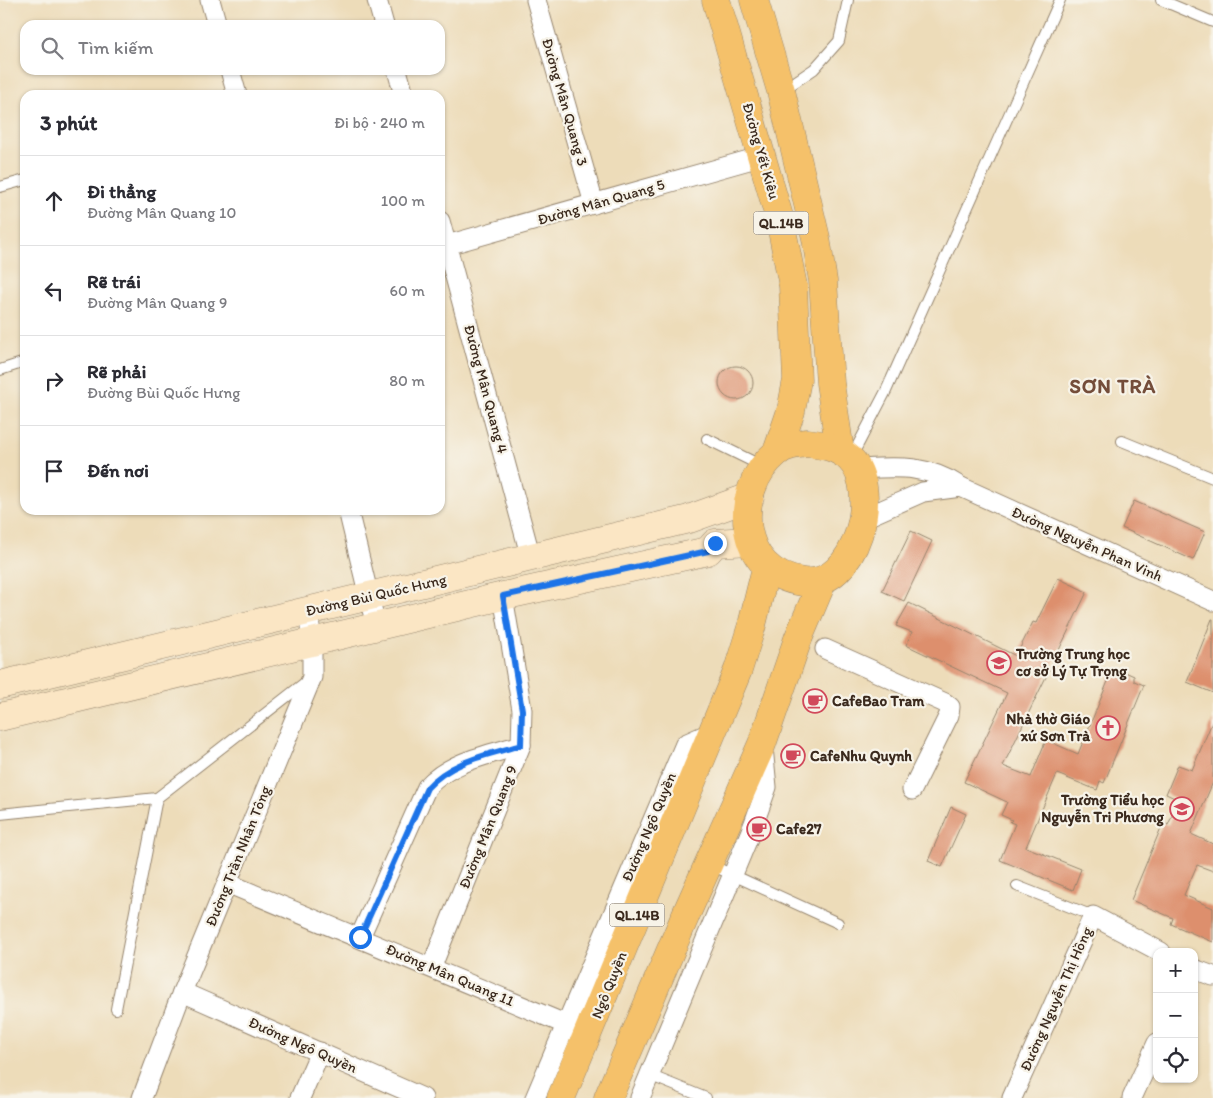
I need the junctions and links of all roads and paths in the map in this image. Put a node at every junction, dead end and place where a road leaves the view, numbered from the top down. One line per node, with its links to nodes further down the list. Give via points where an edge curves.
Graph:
1 (210, 0): 9 (street)
2 (377, 0): 10 (street)
3 (536, 0): 20 (street, Đường Mân Quang 3)
4 (716, 0): 17 (highway, Đường Yết Kiêu / QL.14B)
5 (754, 0): 16 (highway, QL.14B)
6 (848, 0): 16 (lane, via 839,41 814,69)
7 (1060, 0): 28 (lane, via 906,347)
8 (1161, 0): 11 (lane)
9 (216, 20)
10 (383, 20)
11 (1213, 22)
12 (231, 75): 14 (street)
13 (398, 75): 15 (street)
14 (236, 90)
15 (403, 90)
16 (781, 91): 28 (highway, QL.14B, via 816,238 823,281 830,383)
17 (763, 156): 20 (street, Đường Mân Quang 5); 27 (highway, Đường Yết Kiêu / QL.14B, via 793,286 797,358 796,394)
18 (20, 181): 19 (lane)
19 (0, 187)
20 (594, 204): 21 (street, Đường Mân Quang 5)
21 (445, 245)
22 (445, 253): 35 (street, Đường Mân Quang 4)
23 (20, 364): 24 (lane)
24 (0, 370)
25 (707, 439): 27 (lane)
26 (1122, 441): 29 (lane)
27 (770, 459): 28 (highway, via 793,445 808,442 824,445); 31 (highway)
28 (849, 459): 30 (street, Đường Nguyễn Phan Vinh, via 913,467 937,474); 33 (highway, via 862,482)
29 (1213, 478)
30 (961, 487): 33 (street, Đường Nguyễn Phan Vinh, via 916,494); 40 (street, Đường Nguyễn Phan Vinh)
31 (750, 497): 34 (highway); 35 (street, Đường Bùi Quốc Hưng, via 688,520)
32 (349, 515): 38 (street)
33 (862, 519): 37 (highway, via 845,564)
34 (749, 541): 36 (highway); 39 (street, Đường Bùi Quốc Hưng, via 715,543 708,551)
35 (531, 558): 38 (street, Đường Bùi Quốc Hưng)
36 (766, 568): 37 (highway, via 783,578 804,582); 66 (highway, Ngô Quyền / QL.14B, via 738,670)
37 (823, 580): 48 (highway, QL.14B, via 798,639)
38 (369, 596): 41 (street, Đường Bùi Quốc Hưng); 42 (street)
39 (503, 596): 42 (street, Đường Bùi Quốc Hưng); 49 (street, Đường Mân Quang 9, via 522,710)
40 (1213, 601)
41 (308, 611): 43 (street, Đường Trần Nhân Tông); 46 (street, Đường Bùi Quốc Hưng)
42 (376, 626): 43 (street, Đường Bùi Quốc Hưng)
43 (312, 642): 45 (street, Đường Trần Nhân Tông); 47 (street, Đường Bùi Quốc Hưng)
44 (825, 649): 50 (street, via 950,707)
45 (312, 677): 51 (lane); 55 (street, Đường Trần Nhân Tông)
46 (0, 685)
47 (0, 717)
48 (762, 744): 53 (highway, QL.14B); 54 (street, via 767,787)
49 (521, 745): 59 (street, via 449,768 427,788); 61 (street, Đường Mân Quang 9)
50 (912, 790)
51 (157, 798): 52 (lane); 65 (lane)
52 (0, 814)
53 (708, 864): 54 (lane); 75 (highway, QL.14B)
54 (733, 876): 58 (lane); 69 (street)
55 (228, 883): 59 (street, Đường Mân Quang 11); 64 (street, Đường Trần Nhân Tông)
56 (1017, 886): 57 (lane)
57 (1093, 916): 60 (street, Đường Nguyễn Thị Hồng); 78 (street, Đường Nguyễn Thị Hồng)
58 (838, 923)
59 (360, 937): 61 (street, Đường Mân Quang 11)
60 (1153, 948)
61 (432, 966): 66 (street, Đường Mân Quang 11)
62 (1198, 970): 63 (street)
63 (1213, 976)
64 (182, 992): 67 (street, Đường Ngô Quyền); 70 (street, Đường Trần Nhân Tông)
65 (116, 1009)
66 (577, 1029): 73 (street); 74 (highway, Ngô Quyền / QL.14B)
67 (320, 1052): 71 (street); 72 (street, Đường Ngô Quyền)
68 (1153, 1052): 79 (street)
69 (649, 1075): 76 (street); 77 (lane)
70 (142, 1098)
71 (300, 1098)
72 (423, 1098)
73 (536, 1098)
74 (561, 1098)
75 (608, 1098)
76 (640, 1098)
77 (706, 1098)
78 (1012, 1098)
79 (1132, 1098)

